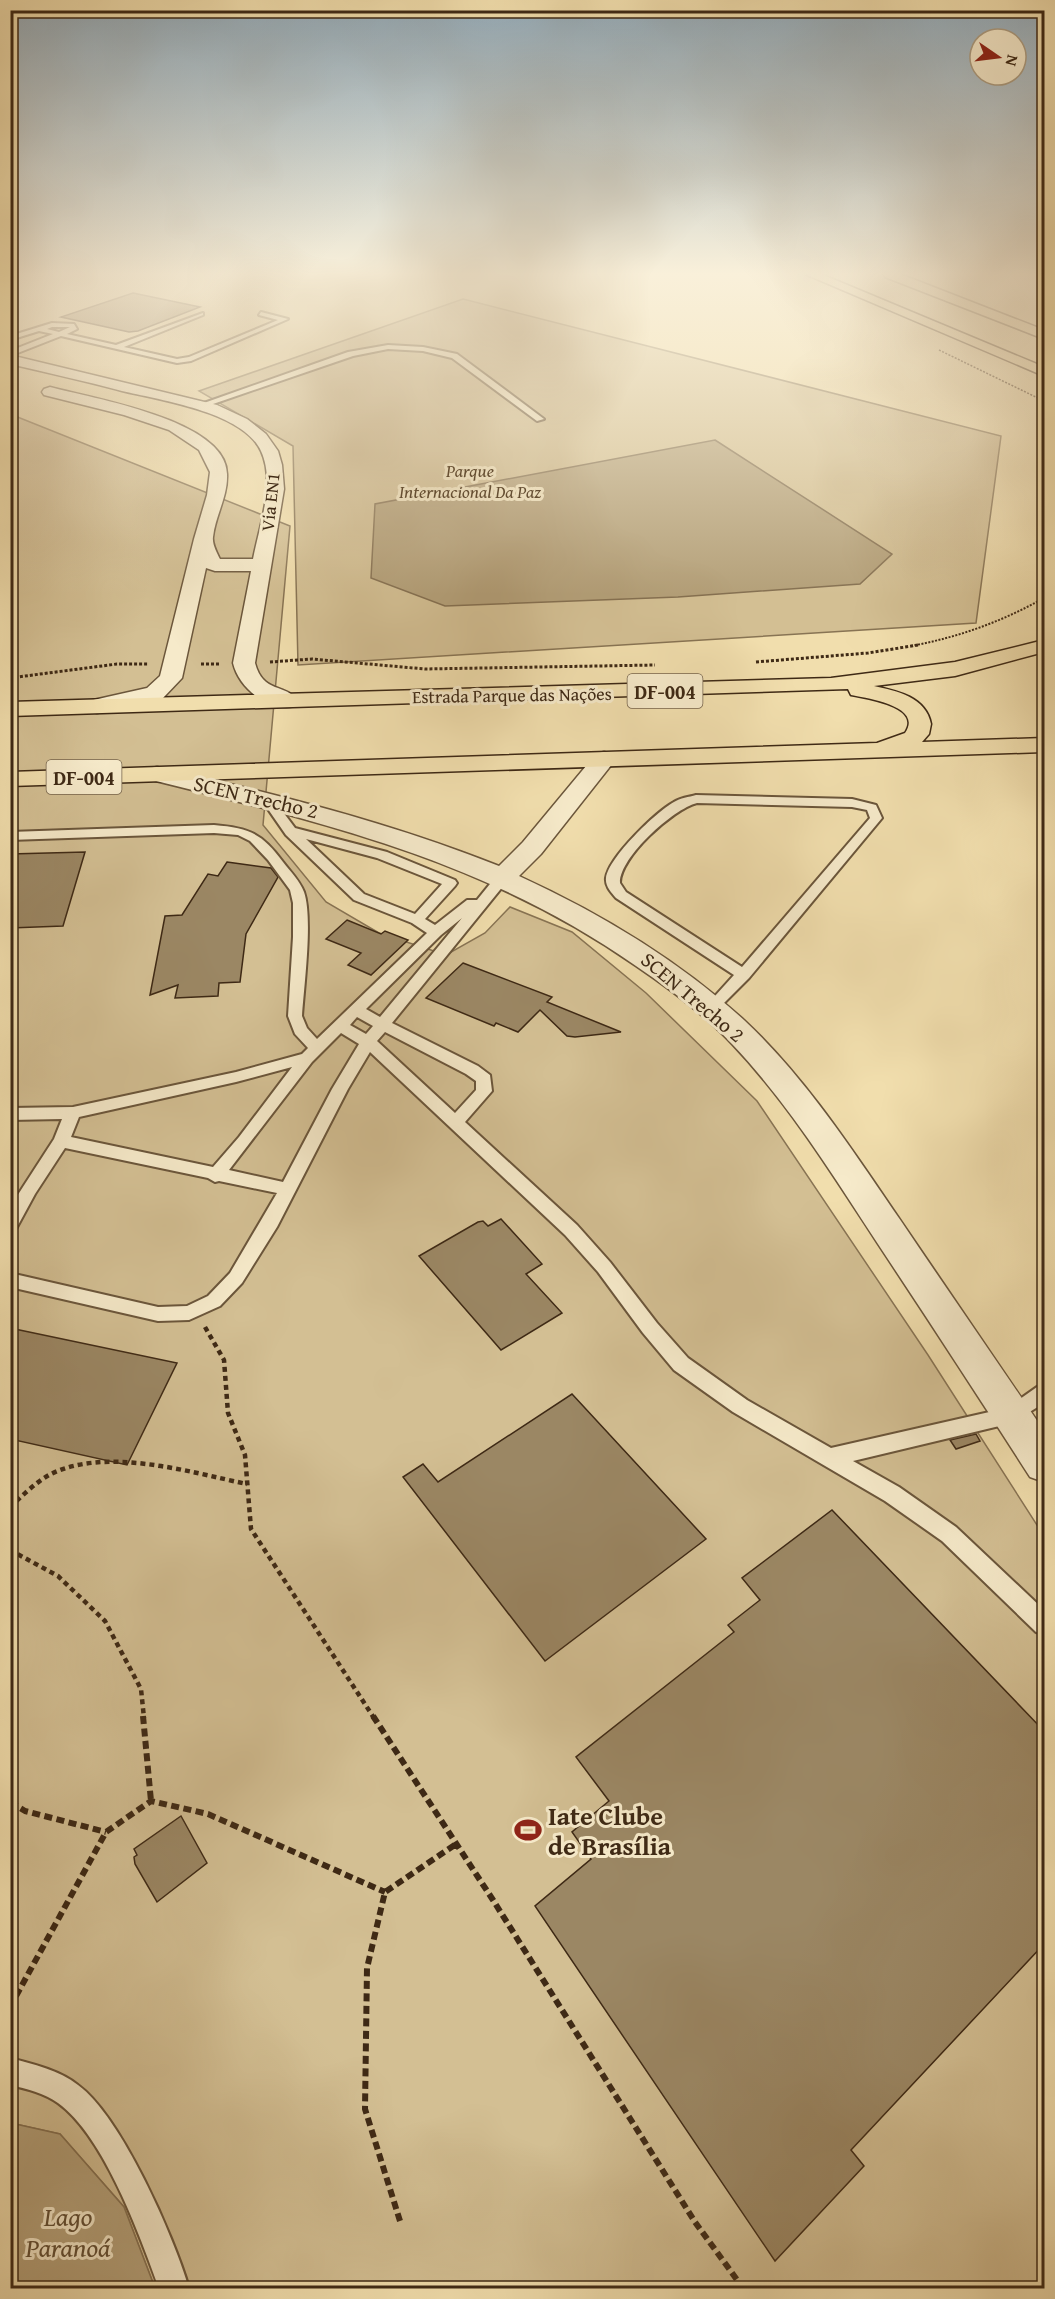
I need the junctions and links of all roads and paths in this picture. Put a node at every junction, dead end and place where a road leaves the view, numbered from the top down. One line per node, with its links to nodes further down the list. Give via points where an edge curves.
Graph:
1 (114, 381): 5 (street, Via EN1)
2 (271, 381): 5 (lane, via 208,403)
3 (488, 381): 6 (lane)
4 (32, 387): 7 (street, via 155,419 206,447 219,472)
5 (212, 410): 8 (street, Via EN1, via 254,431 269,449 273,461 275,489)
6 (540, 419)
7 (203, 539): 8 (street, via 215,565); 13 (street)
8 (261, 565): 11 (street, Via EN1)
9 (1044, 598): 12 (path, via 964,636 867,652)
10 (1043, 646): 16 (main road, Estrada Parque das Nações / DF-004, via 955,669)
11 (244, 663): 13 (path); 14 (path, via 312,659 424,669); 17 (street, via 251,682)
12 (747, 663)
13 (174, 664): 15 (path, via 117,664); 18 (street, via 171,678 155,693)
14 (657, 665)
15 (10, 678)
16 (831, 685): 17 (main road, Estrada Parque das Nações / DF-004); 21 (main road, via 890,697 915,711 920,724 913,738)
17 (287, 701): 18 (main road, Estrada Parque das Nações / DF-004)
18 (98, 706): 19 (main road, Estrada Parque das Nações / DF-004)
19 (10, 709)
20 (1044, 745): 21 (main road, DF-004)
21 (879, 749): 22 (main road, DF-004)
22 (604, 759): 23 (main road, DF-004); 28 (street)
23 (157, 774): 24 (main road, DF-004); 25 (street, SCEN Trecho 2)
24 (10, 779)
25 (267, 799): 26 (lane); 28 (street, SCEN Trecho 2, via 362,824)
26 (291, 832): 29 (lane, via 359,897); 29 (lane, via 382,855 450,883)
27 (10, 836): 37 (lane, via 214,829 248,833 273,857 297,890 300,937 295,1016)
28 (503, 878): 30 (lane); 32 (street, SCEN Trecho 2, via 598,926); 34 (lane)
29 (417, 920): 30 (lane)
30 (436, 932): 33 (lane)
31 (744, 975): 31 (lane, via 872,824 876,818 872,808 852,803 696,800 677,805 626,855 618,866 614,888); 32 (lane)
32 (712, 1007): 48 (street, SCEN Trecho 2, via 743,1036 800,1103)
33 (357, 1011): 34 (lane); 35 (lane)
34 (382, 1024): 36 (lane); 40 (lane, via 484,1079 484,1091)
35 (340, 1026): 36 (lane); 37 (lane)
36 (368, 1042): 40 (lane); 43 (lane)
37 (312, 1054): 38 (lane, via 236,1077); 42 (lane)
38 (73, 1113): 39 (lane); 41 (lane)
39 (10, 1114)
40 (456, 1122): 49 (lane, via 571,1230 681,1364 740,1406)
41 (61, 1141): 42 (lane); 44 (lane)
42 (215, 1176): 43 (lane)
43 (287, 1189): 46 (lane, via 236,1278 214,1301)
44 (11, 1220)
45 (10, 1280): 46 (lane, via 141,1311 175,1315)
46 (195, 1311): 51 (path, via 224,1360 228,1413 245,1455)
47 (1044, 1393): 48 (lane)
48 (1012, 1415): 49 (lane); 50 (street, SCEN Trecho 2)
49 (828, 1458): 54 (lane, via 892,1494 949,1534)
50 (1044, 1464)
51 (248, 1484): 52 (path, via 143,1463 86,1463 51,1474); 58 (path, via 251,1529)
52 (10, 1507)
53 (10, 1550): 55 (path, via 58,1576 105,1621 141,1689)
54 (1044, 1624)
55 (151, 1801): 57 (path); 59 (path, via 208,1814)
56 (10, 1802): 57 (path, via 25,1811)
57 (106, 1832): 60 (path)
58 (456, 1844): 59 (path); 64 (path, via 695,2222)
59 (385, 1892): 62 (path, via 367,1968 365,2109)
60 (10, 2007)
61 (10, 2071): 63 (lane, via 69,2095 100,2128 136,2196)
62 (400, 2221)
63 (174, 2289)
64 (743, 2289)

